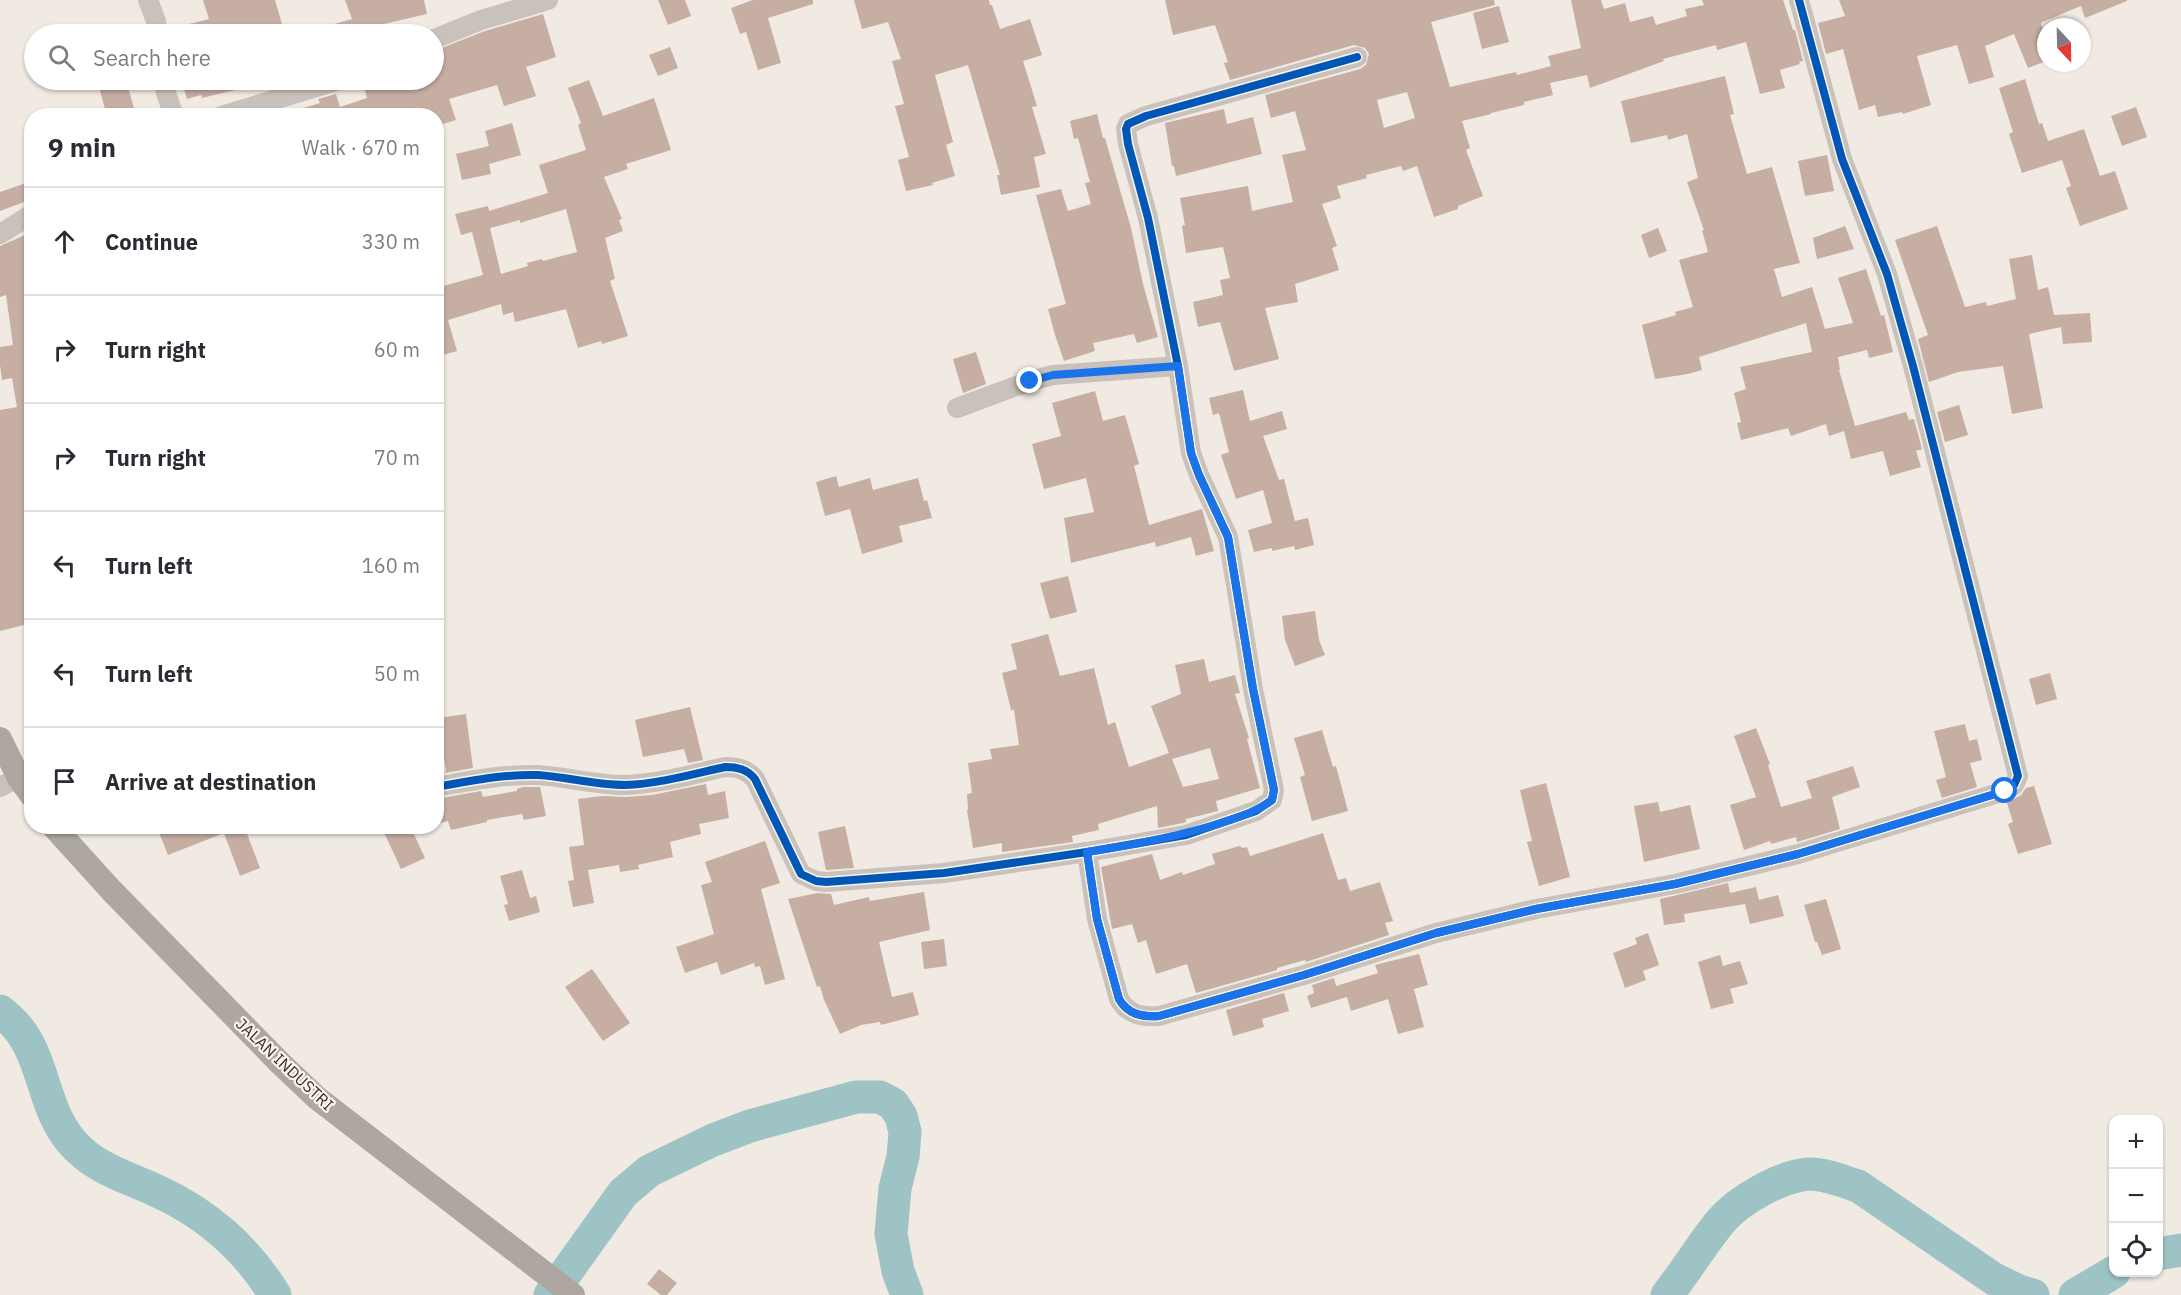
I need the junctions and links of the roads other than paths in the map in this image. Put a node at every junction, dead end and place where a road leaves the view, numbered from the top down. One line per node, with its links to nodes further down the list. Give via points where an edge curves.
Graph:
1 (148, 0): 5 (street)
2 (548, 0): 4 (street)
3 (1799, 0): 20 (street, via 1842,159 1887,274 1913,366 2018,776 2014,785 1798,854 1675,884 1536,909 1448,930 1159,1016 1135,1014 1119,999 1097,919)
4 (518, 4): 6 (street)
5 (156, 24)
6 (444, 35)
7 (1357, 57): 14 (street, via 1128,124 1128,144 1148,218)
8 (166, 90): 10 (street)
9 (307, 90): 11 (street)
10 (171, 108)
11 (247, 108)
12 (24, 219): 13 (street)
13 (0, 234)
14 (1178, 366): 15 (street, via 1053,375); 20 (street, via 1191,453 1228,537 1274,790 1272,800 1244,816 1186,834)
15 (957, 408)
16 (0, 739): 17 (main road)
17 (20, 783)
18 (444, 786): 20 (street, via 538,775 644,784 736,767 755,779 801,874 816,881 944,873)
19 (60, 834): 21 (main road, JALAN INDUSTRI, via 317,1098)
20 (1087, 852)
21 (573, 1295)

